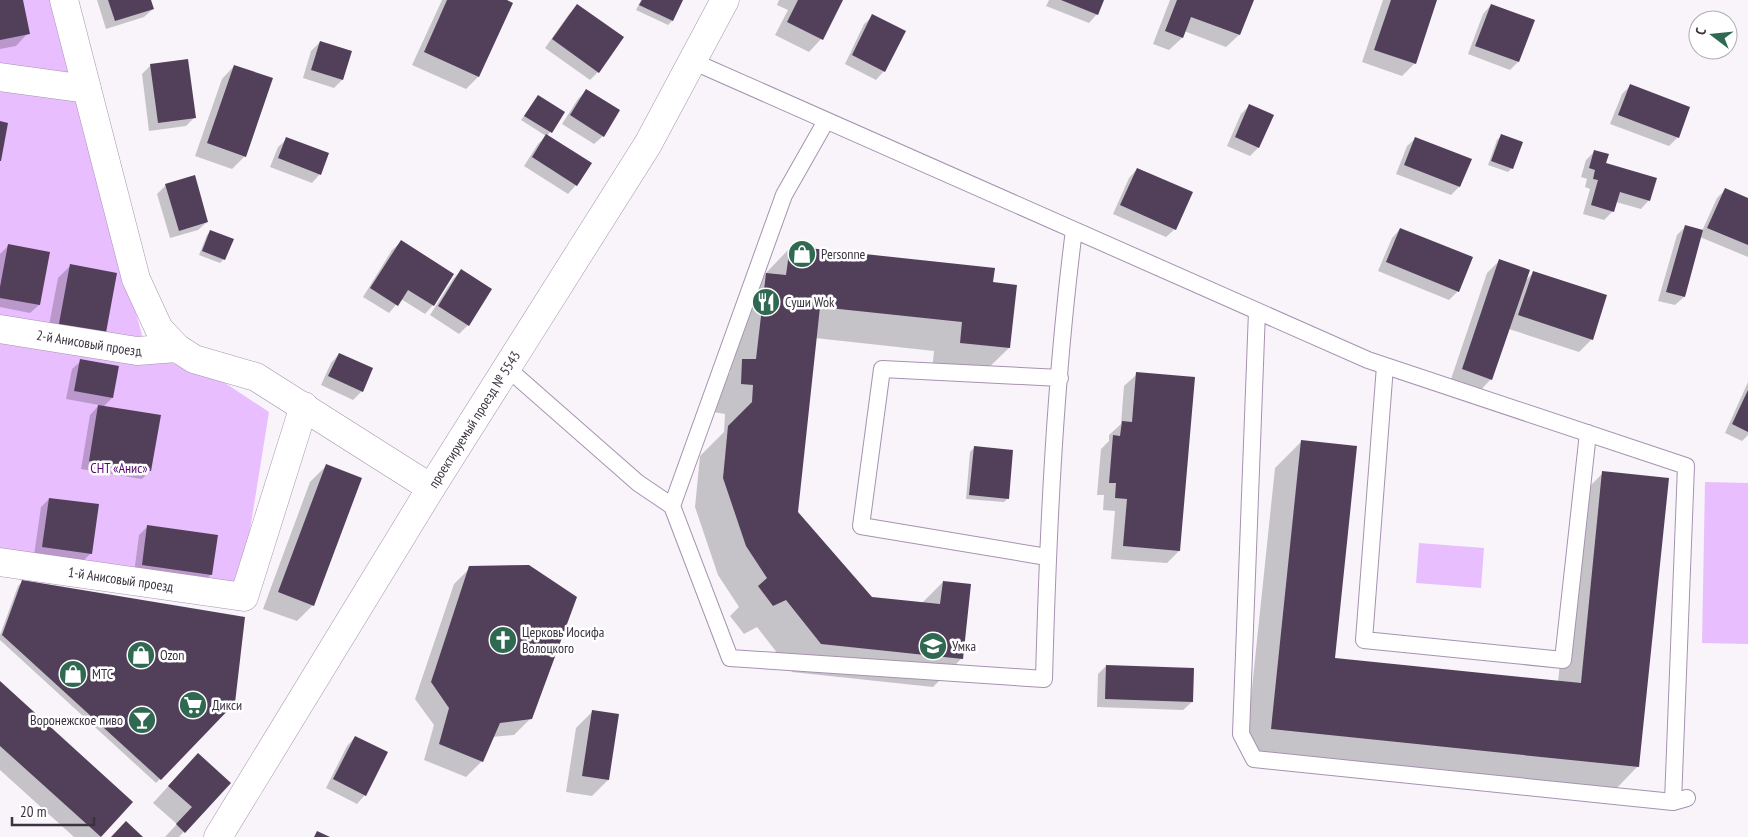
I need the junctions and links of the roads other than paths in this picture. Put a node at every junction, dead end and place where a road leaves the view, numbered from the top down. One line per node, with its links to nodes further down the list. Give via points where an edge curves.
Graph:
1 (64, 0): 5 (street)
2 (725, 0): 3 (street, проектируемый проезд № 5543)
3 (692, 61): 6 (lane); 12 (street, проектируемый проезд № 5543, via 648,144)
4 (0, 77): 5 (street)
5 (87, 89): 10 (street, via 136,279 159,329)
6 (826, 121): 7 (lane); 17 (lane, via 784,195)
7 (1074, 230): 8 (lane); 13 (lane, via 1064,306)
8 (1258, 311): 11 (lane); 15 (lane, via 1241,734 1254,759 1680,800 1686,466)
9 (0, 329): 10 (street, 2-й Анисовый проезд, via 137,351)
10 (177, 348): 14 (street, via 194,359 256,377)
11 (1385, 366): 15 (lane); 15 (lane, via 1364,640 1563,660)
12 (507, 368): 16 (street, проектируемый проезд № 5543); 17 (lane, via 638,483)
13 (1060, 378): 18 (lane); 18 (lane, via 882,368 861,526)
14 (304, 406): 16 (street); 19 (street, 1-й Анисовый проезд, via 244,597)
15 (1588, 433)
16 (431, 488): 20 (street, проектируемый проезд № 5543)
17 (672, 506): 18 (lane, via 730,658 1044,679)
18 (1047, 557)
19 (0, 562)
20 (218, 837)

